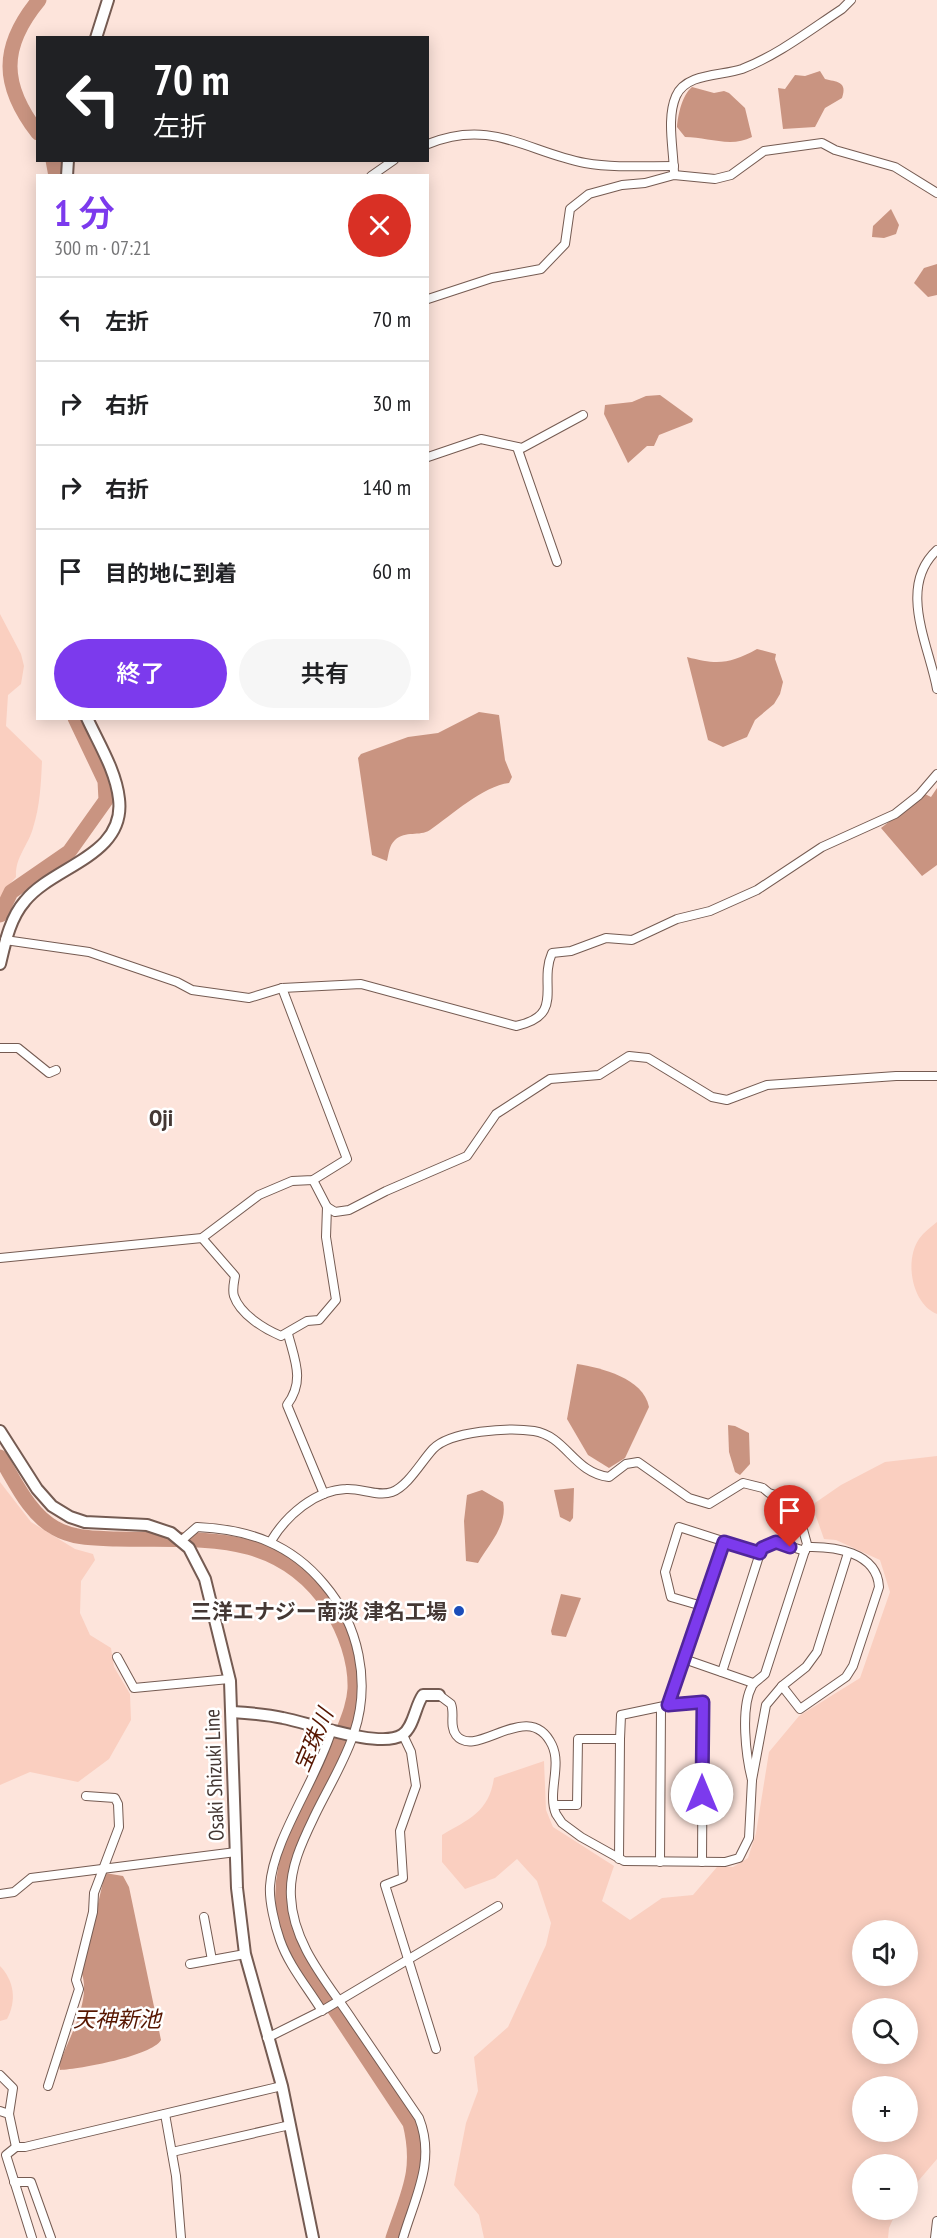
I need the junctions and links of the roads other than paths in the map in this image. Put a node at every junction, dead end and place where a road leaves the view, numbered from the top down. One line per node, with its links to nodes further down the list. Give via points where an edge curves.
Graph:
1 (108, 0): 3 (main road)
2 (851, 0): 6 (street, via 772,54 742,69 688,81 676,96 671,119)
3 (97, 36)
4 (429, 144): 6 (street, via 457,136 499,137 585,163)
5 (391, 162): 7 (street)
6 (674, 170): 8 (street, via 715,179 731,175 764,151 822,143 895,167); 9 (street, via 589,194 570,208 565,244 541,269 492,278)
7 (374, 174)
8 (937, 193)
9 (429, 298)
10 (583, 415): 11 (street, via 522,448)
11 (517, 447): 12 (street, via 481,438); 14 (street)
12 (429, 457)
13 (937, 550): 15 (street, via 919,575 918,590 922,629)
14 (557, 562)
15 (937, 688)
16 (88, 720): 18 (main road, via 114,778 119,799 116,822 101,846 24,901)
17 (937, 774): 20 (street, via 895,814 822,847 757,890 632,940 606,938 571,951 552,953 547,965 548,1003 539,1017 526,1023 516,1026 491,1021 374,985)
18 (5, 940): 19 (main road); 20 (street, via 89,952 192,990 249,998)
19 (0, 964)
20 (282, 988): 25 (street, via 346,1159)
21 (0, 1048): 23 (street, via 18,1048 49,1073)
22 (937, 1068): 24 (street)
23 (56, 1070)
24 (935, 1076): 26 (street, via 767,1085 727,1100 712,1097 648,1058 629,1056 598,1075 550,1079 496,1114 467,1156 349,1210 335,1212)
25 (313, 1180): 26 (street); 27 (street, via 292,1181 259,1195)
26 (327, 1207): 29 (street, via 326,1237 336,1300 320,1320 308,1321)
27 (202, 1238): 28 (street); 29 (street, via 235,1276 234,1294 243,1311 271,1332)
28 (0, 1258)
29 (288, 1334): 31 (street, via 298,1391 287,1406)
30 (0, 1431): 32 (main road, via 37,1489 52,1506 70,1517 85,1522 147,1525)
31 (324, 1494): 33 (street, via 282,1523); 35 (street, via 346,1489 390,1492 399,1488 435,1447 508,1428 547,1436 596,1476 609,1477 626,1464 638,1462 689,1498 709,1504 743,1483 763,1488 790,1500 797,1508)
32 (187, 1540): 33 (street, via 196,1527 225,1528); 42 (main road, Osaki Shizuki Line, via 205,1579)
33 (271, 1541): 49 (street, via 313,1571 346,1616 357,1645 361,1677 361,1703)
34 (724, 1542): 36 (street); 38 (street); 38 (street, via 679,1527 665,1572 671,1597)
35 (805, 1549): 36 (street, via 776,1542); 37 (street, via 828,1546); 43 (street, via 765,1674)
36 (760, 1553): 41 (street)
37 (848, 1553): 44 (street, via 817,1652 806,1667); 44 (street, via 867,1560 878,1576 879,1587 853,1666 846,1677 800,1709)
38 (702, 1606): 40 (street)
39 (117, 1657): 42 (street, via 134,1688)
40 (684, 1659): 41 (street); 46 (street)
41 (723, 1672): 43 (street)
42 (229, 1678): 47 (main road, Osaki Shizuki Line)
43 (753, 1683): 52 (street, via 746,1702 746,1760)
44 (782, 1686): 52 (street, via 766,1705)
45 (439, 1695): 50 (main road, via 423,1695); 56 (street, via 451,1704 453,1730 463,1741 473,1742 519,1726 537,1729 547,1738 554,1756)
46 (664, 1706): 51 (street, via 621,1715); 59 (street); 60 (street, via 703,1702)
47 (232, 1712): 48 (main road, via 269,1715); 57 (main road, Osaki Shizuki Line)
48 (333, 1730): 49 (main road); 54 (street)
49 (352, 1734): 50 (main road, via 391,1739); 53 (street)
50 (403, 1735): 67 (street, via 411,1752 415,1790 400,1831 403,1878 385,1885)
51 (620, 1739): 56 (street, via 579,1739 577,1805); 58 (street)
52 (752, 1780): 60 (street, via 752,1820 744,1852 732,1861)
53 (326, 1792): 54 (street); 69 (street, via 292,1872 291,1897 296,1928 313,1964)
54 (305, 1794): 70 (street, via 275,1859 270,1888 279,1939)
55 (86, 1796): 61 (street, via 115,1798 118,1803 119,1827)
56 (554, 1805): 58 (street, via 562,1823)
57 (236, 1852): 61 (street); 65 (main road, Osaki Shizuki Line)
58 (619, 1859): 59 (street)
59 (660, 1862): 60 (street)
60 (702, 1862)
61 (103, 1869): 62 (street, via 31,1878 14,1892); 74 (street, via 94,1893 76,1980 79,1989)
62 (0, 1894)
63 (498, 1906): 67 (street)
64 (204, 1917): 66 (street)
65 (245, 1954): 66 (street); 71 (main road, Osaki Shizuki Line)
66 (212, 1960): 68 (street)
67 (407, 1961): 69 (street); 72 (street)
68 (190, 1964)
69 (338, 2001): 70 (street); 89 (street, via 419,2118 425,2133 426,2166)
70 (324, 2010): 71 (street)
71 (267, 2038): 75 (main road, Osaki Shizuki Line)
72 (436, 2049)
73 (0, 2075): 78 (street, via 13,2088)
74 (48, 2086)
75 (282, 2086): 77 (street); 79 (main road, Osaki Shizuki Line)
76 (0, 2111): 78 (street)
77 (165, 2114): 80 (street); 81 (street)
78 (9, 2115): 80 (street)
79 (290, 2124): 81 (street); 88 (main road, Osaki Shizuki Line)
80 (16, 2147): 82 (street)
81 (172, 2152): 87 (street)
82 (3, 2157): 83 (street)
83 (14, 2182): 85 (street); 86 (street, via 31,2182)
84 (937, 2221): 90 (street)
85 (32, 2238)
86 (51, 2238)
87 (181, 2238)
88 (313, 2238)
89 (403, 2238)
90 (935, 2238)

